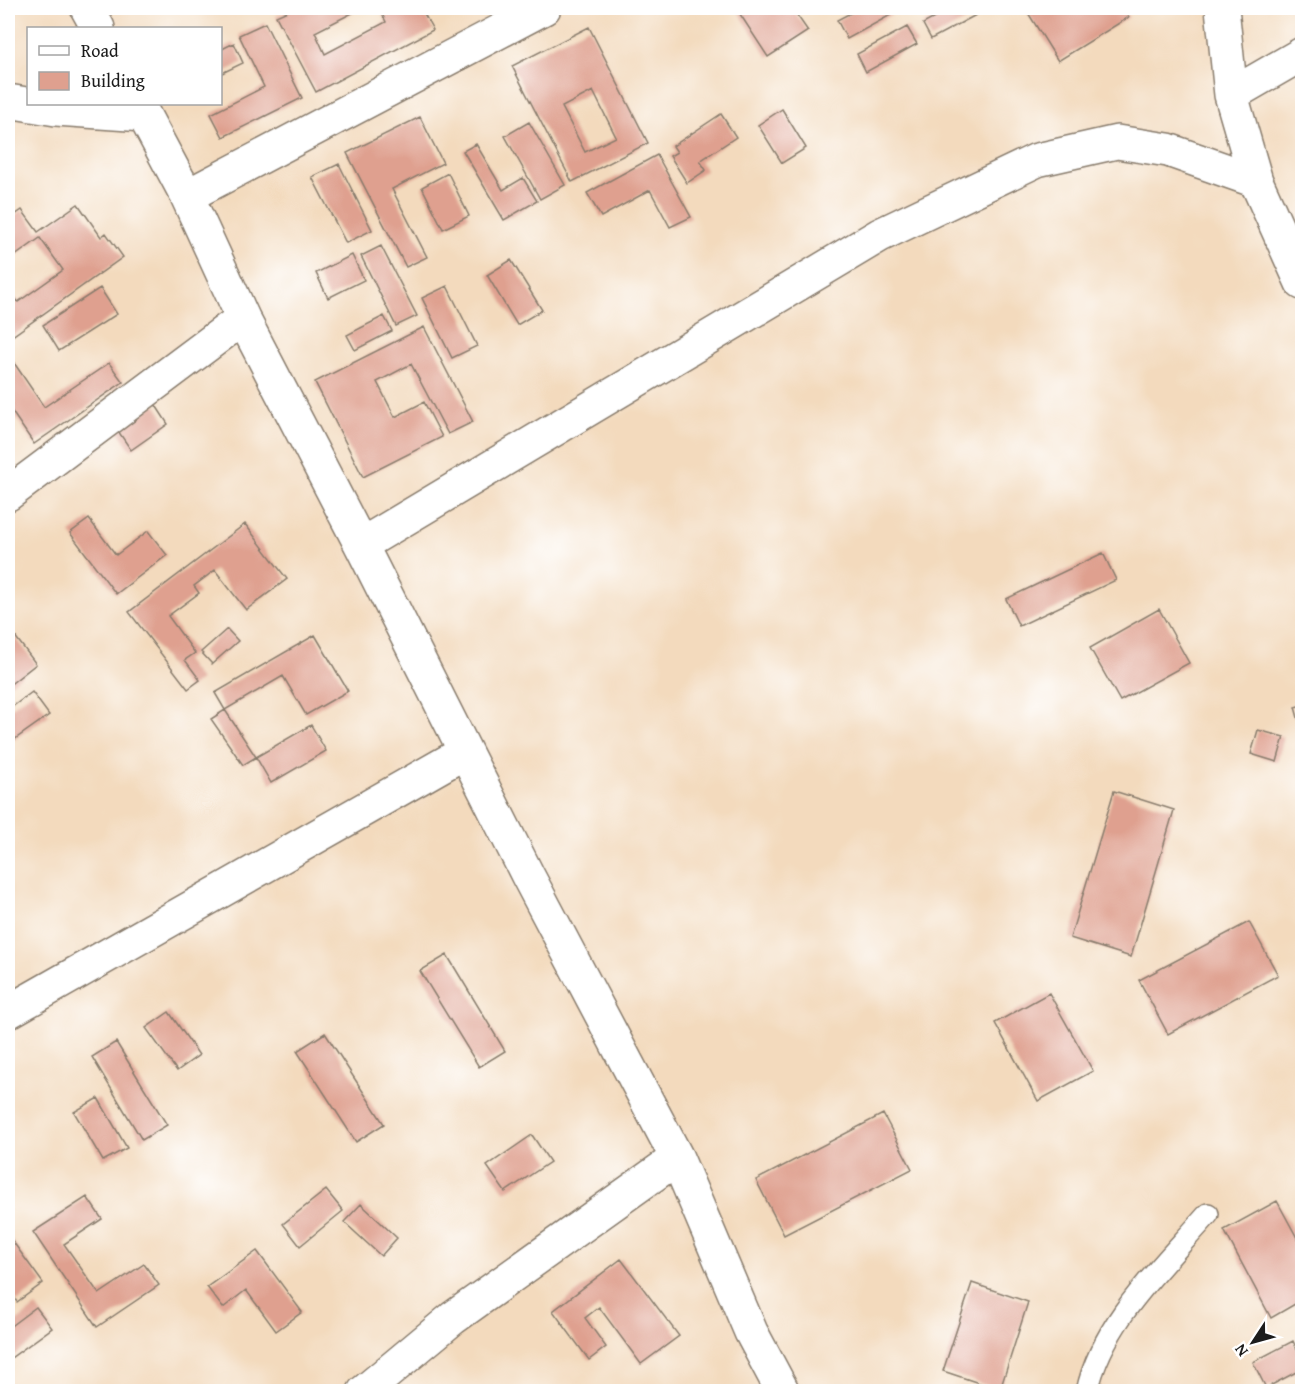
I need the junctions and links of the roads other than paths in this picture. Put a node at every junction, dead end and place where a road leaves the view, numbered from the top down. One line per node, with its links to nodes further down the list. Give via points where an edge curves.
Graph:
1 (87, 8): 4 (street)
2 (544, 8): 12 (street)
3 (1222, 8): 6 (street)
4 (97, 27)
5 (1302, 54): 6 (street)
6 (1231, 95): 11 (street)
7 (8, 101): 8 (street)
8 (27, 104)
9 (32, 105): 10 (street, via 56,109)
10 (141, 109): 12 (street)
11 (1256, 181): 13 (street); 16 (street, via 1168,150 1117,142 1037,160 880,235)
12 (187, 196): 14 (street)
13 (1302, 283)
14 (243, 318): 15 (street); 16 (street)
15 (8, 494)
16 (361, 545): 17 (street)
17 (465, 752): 18 (street); 19 (street)
18 (8, 1012)
19 (677, 1158): 21 (street, via 453,1318); 22 (street, via 751,1332)
20 (1208, 1214): 23 (lane, via 1123,1312 1091,1371)
21 (364, 1392)
22 (783, 1392)
23 (1087, 1392)

